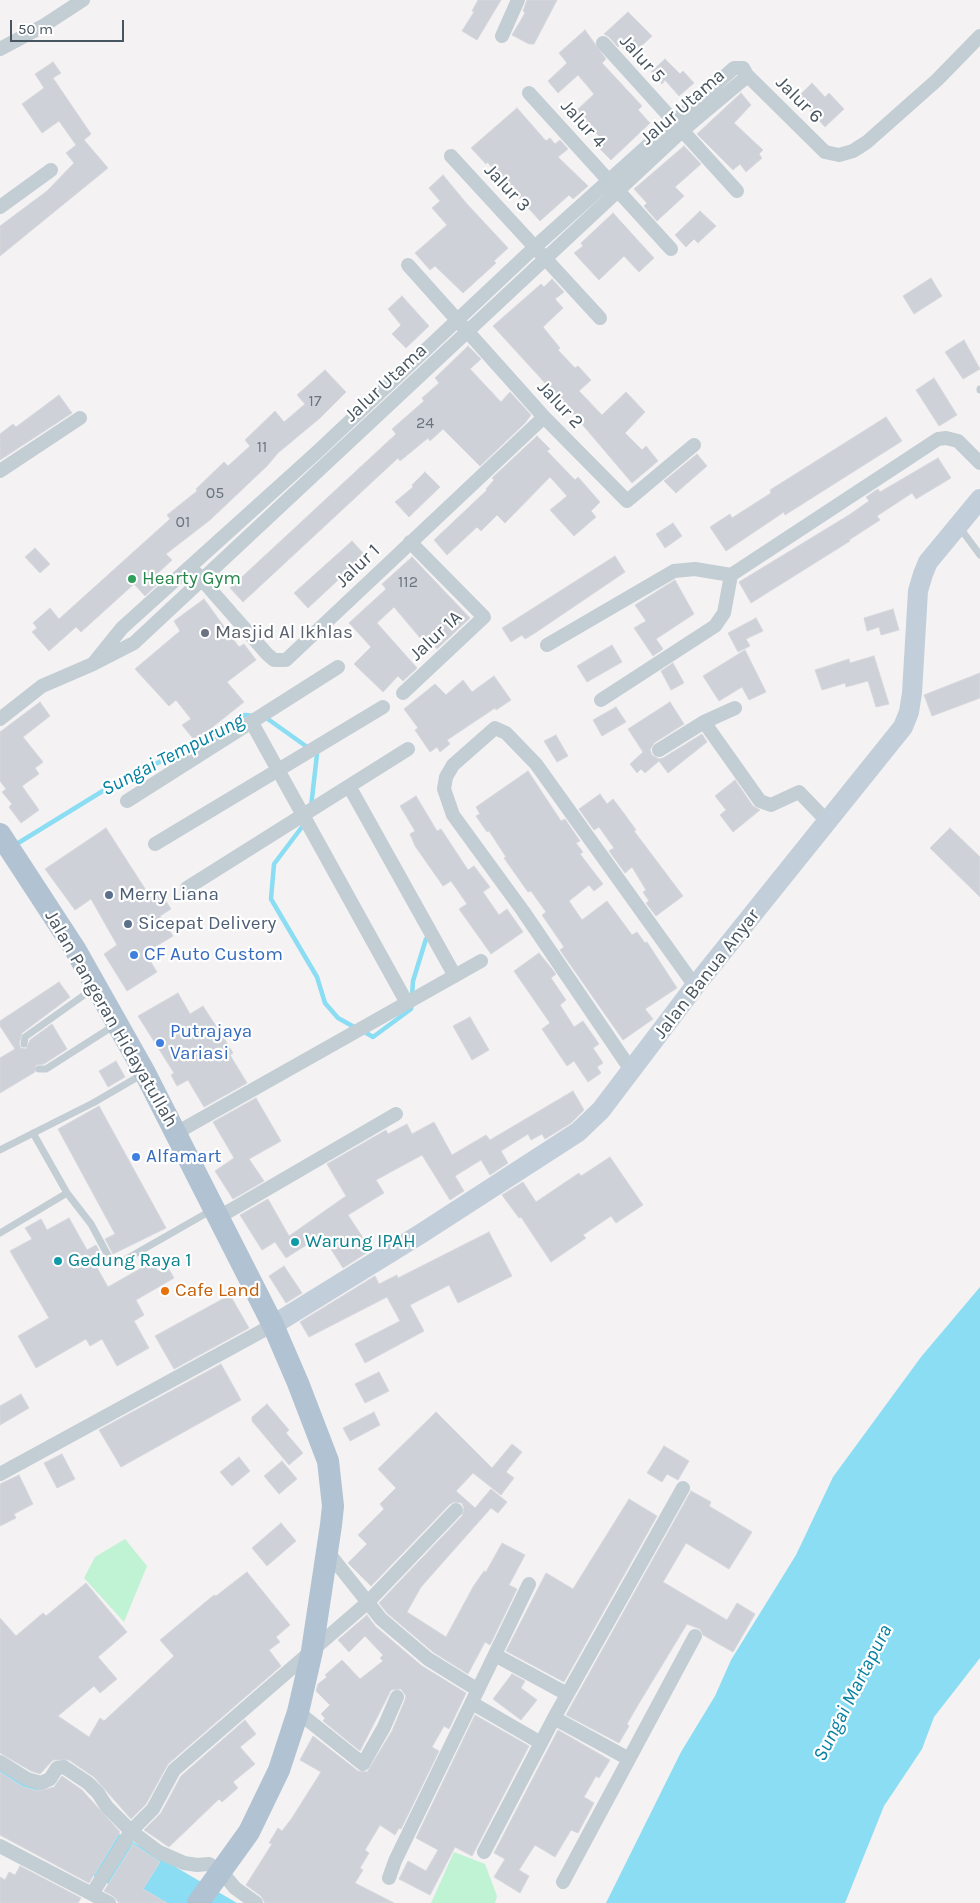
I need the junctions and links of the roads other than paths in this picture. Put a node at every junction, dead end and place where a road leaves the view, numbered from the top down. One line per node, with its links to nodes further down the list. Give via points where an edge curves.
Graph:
1 (83, 0): 6 (street)
2 (518, 0): 3 (street)
3 (502, 36)
4 (980, 36): 7 (street, Jalur 6, via 937,80 867,142 839,155 825,152)
5 (603, 43): 9 (street, Jalur 5)
6 (0, 49)
7 (747, 75): 9 (street, Jalur Utama, via 741,67 734,68)
8 (529, 93): 12 (street, Jalur 4)
9 (678, 127): 12 (street, Jalur Utama); 13 (street, Jalur 5)
10 (451, 156): 15 (street, Jalur 3)
11 (51, 170): 14 (street)
12 (613, 186): 15 (street, Jalur Utama); 16 (street, Jalur 4); 17 (street, Jalur Utama)
13 (737, 191)
14 (0, 207)
15 (536, 246): 17 (street, Jalur 3); 20 (street, Jalur Utama)
16 (671, 249)
17 (547, 258): 19 (street); 21 (street, Jalur Utama)
18 (408, 266): 20 (street)
19 (600, 318)
20 (457, 321): 21 (street, Jalur 2); 25 (street, Jalur Utama)
21 (468, 333): 22 (street, Jalur 2); 27 (street, Jalur Utama)
22 (544, 417): 24 (street, Jalur 2, via 627,501); 31 (street, Jalur 1)
23 (80, 418): 28 (street)
24 (694, 445)
25 (316, 454): 27 (street); 33 (street, Jalur Utama)
26 (980, 463): 34 (street, via 958,441 938,439)
27 (326, 465): 35 (street, Jalur Utama)
28 (0, 471)
29 (980, 499): 30 (street, Jalan Banua Anyar)
30 (958, 526): 32 (lane); 52 (street, Jalan Banua Anyar, via 928,562 918,591 910,712 903,727)
31 (410, 542): 35 (street, Jalur 1, via 286,660 274,660 267,654); 39 (street, Jalur 1A, via 484,617)
32 (980, 555)
33 (190, 567): 35 (street); 37 (street, Jalur Utama, via 122,628)
34 (731, 575): 36 (street, via 695,569 674,571); 40 (street, via 724,613 714,626)
35 (202, 579): 37 (street, Jalur Utama, via 134,643)
36 (547, 645)
37 (93, 664): 43 (street, via 42,686)
38 (338, 667): 45 (street)
39 (403, 693)
40 (601, 700)
41 (382, 706): 48 (street)
42 (735, 708): 44 (street)
43 (0, 718)
44 (704, 722): 47 (street); 52 (street, via 760,801 772,805 799,792)
45 (252, 723): 48 (street); 50 (street)
46 (408, 749): 49 (street)
47 (660, 750)
48 (279, 769): 51 (street); 54 (street)
49 (349, 786): 51 (street); 57 (street)
50 (127, 801)
51 (304, 814): 55 (street); 60 (street)
52 (828, 822): 58 (street, Jalan Banua Anyar)
53 (0, 834): 59 (main road, Jalan Pangeran Hidayatullah)
54 (155, 844)
55 (187, 888)
56 (481, 961): 57 (street)
57 (455, 976): 60 (street)
58 (695, 986): 64 (street, Jalan Banua Anyar); 64 (street, via 536,764 506,733 495,728 453,766 446,777 444,789 453,815)
59 (96, 987): 61 (main road, Jalan Pangeran Hidayatullah); 62 (lane, via 25,1037)
60 (407, 1003): 68 (street)
61 (118, 1024): 63 (lane, via 46,1069); 65 (main road, Jalan Pangeran Hidayatullah)
62 (24, 1044)
63 (39, 1070)
64 (631, 1070): 73 (street, Jalan Banua Anyar, via 601,1110 578,1132)
65 (145, 1073): 67 (lane); 68 (main road, Jalan Pangeran Hidayatullah)
66 (396, 1114): 71 (street)
67 (33, 1133): 69 (lane); 70 (lane)
68 (176, 1133): 71 (main road, Jalan Pangeran Hidayatullah)
69 (0, 1150)
70 (67, 1193): 71 (lane, via 92,1224 111,1261 121,1262); 72 (lane)
71 (217, 1213): 73 (main road, Jalan Pangeran Hidayatullah)
72 (0, 1233)
73 (273, 1325): 74 (street); 77 (main road, Jalan Pangeran Hidayatullah, via 328,1461 333,1506)
74 (0, 1474)
75 (683, 1488): 84 (street)
76 (456, 1510): 79 (street)
77 (327, 1551): 79 (street); 81 (main road, Jalan Pangeran Hidayatullah)
78 (529, 1584): 82 (street)
79 (367, 1603): 81 (street); 83 (street, via 428,1659)
80 (695, 1636): 90 (street)
81 (312, 1651): 87 (main road, Jalan Pangeran Hidayatullah); 92 (street, via 174,1770 153,1809)
82 (495, 1655): 83 (street); 84 (street)
83 (478, 1690): 86 (street)
84 (567, 1694): 88 (street)
85 (397, 1697): 87 (street, via 363,1764)
86 (472, 1703): 89 (street); 96 (street)
87 (298, 1712): 95 (main road, Jalan Pangeran Hidayatullah, via 279,1770 249,1832)
88 (554, 1718): 89 (street); 90 (street)
89 (541, 1743): 94 (street)
90 (629, 1759): 97 (street)
91 (0, 1762): 92 (street, via 41,1783 50,1778 57,1768 64,1767 98,1793)
92 (129, 1833): 95 (street, via 175,1860 192,1865 208,1863); 98 (street)
93 (0, 1846): 98 (street)
94 (484, 1852)
95 (217, 1877): 100 (main road, Jalan Pangeran Hidayatullah); 101 (street)
96 (390, 1878)
97 (563, 1882)
98 (92, 1894): 99 (street)
99 (109, 1903)
100 (198, 1903)
101 (256, 1903)

